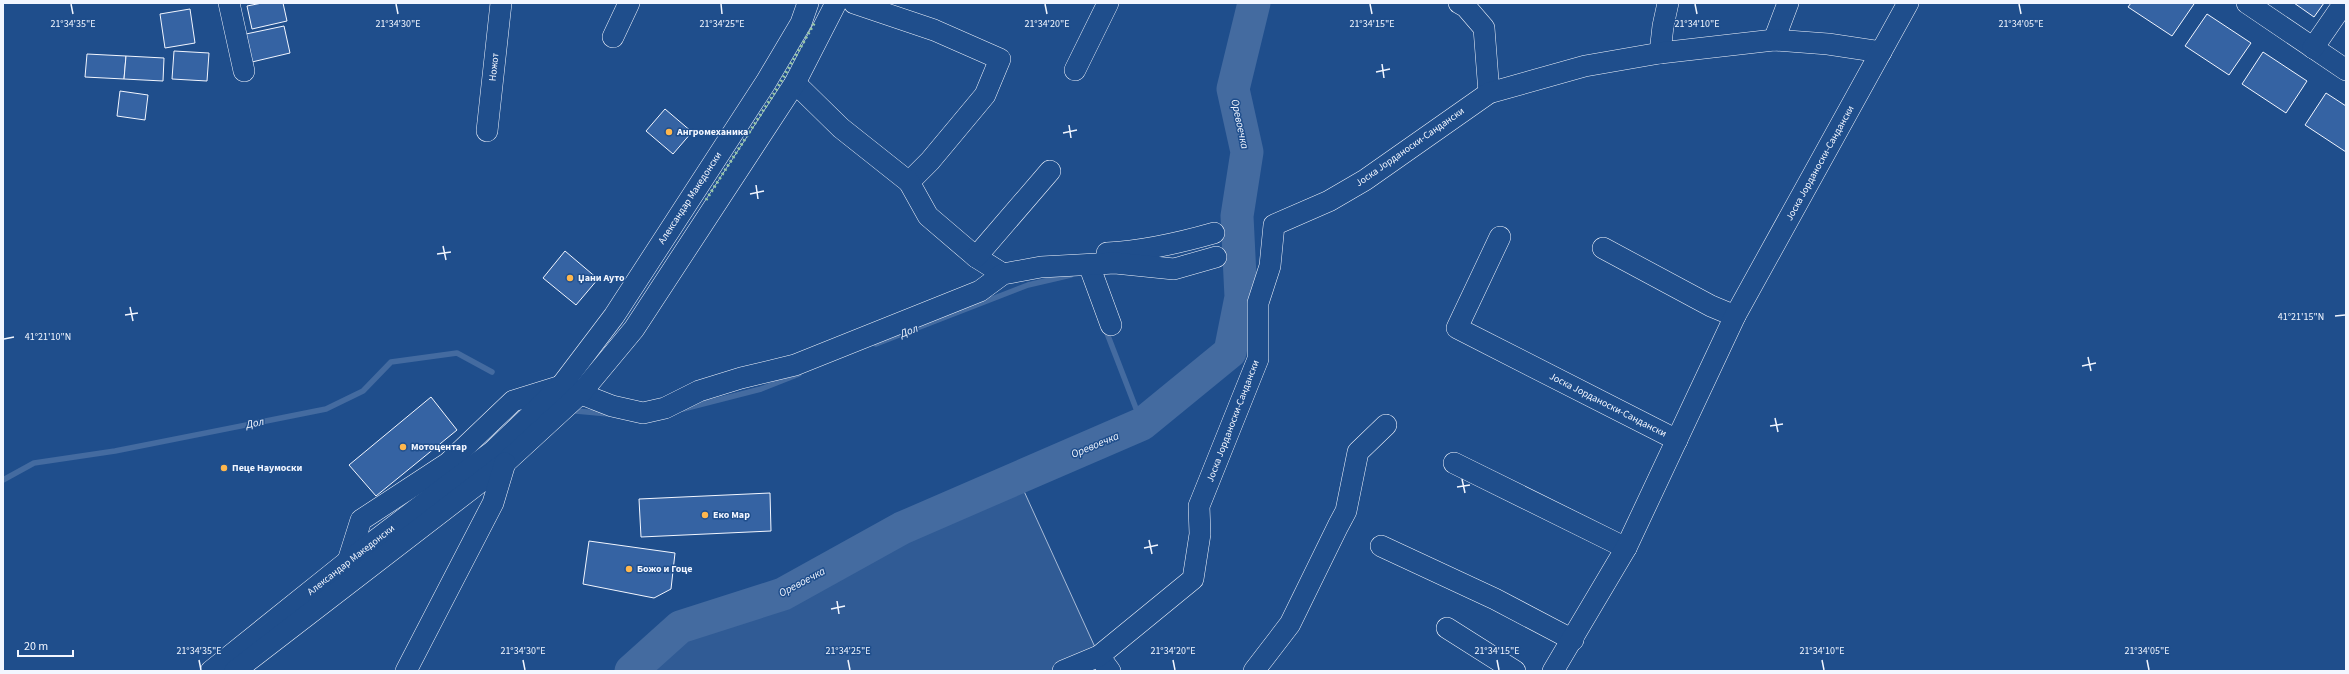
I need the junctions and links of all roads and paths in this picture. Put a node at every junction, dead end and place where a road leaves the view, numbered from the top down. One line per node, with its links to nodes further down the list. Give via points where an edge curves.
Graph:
1 (229, 3): 21 (street)
2 (501, 3): 24 (street, Ножот)
3 (629, 3): 14 (street)
4 (808, 3): 37 (street, Александар Македонски, via 802,23 766,82 614,316)
5 (836, 3): 22 (street, Александар Македонски)
6 (854, 3): 26 (street, via 934,30 1000,59 985,95)
7 (1108, 3): 19 (street)
8 (1459, 3): 23 (street, via 1466,7 1484,28)
9 (1668, 3): 18 (street)
10 (1788, 3): 15 (street)
11 (1908, 3): 17 (street, Јоска Јорданоски-Сандански)
12 (2247, 3): 16 (street)
13 (2344, 3): 16 (street)
14 (613, 37)
15 (1774, 40): 17 (street, Јоска Јорданоски-Сандански, via 1828,44); 18 (street, Јоска Јорданоски-Сандански)
16 (2313, 48): 20 (street)
17 (1881, 52): 35 (street, Јоска Јорданоски-Сандански)
18 (1660, 53): 23 (street, Јоска Јорданоски-Сандански, via 1585,66)
19 (1075, 70)
20 (2346, 70)
21 (244, 71)
22 (795, 83): 26 (street, via 841,128); 38 (street, Александар Македонски, via 634,329)
23 (1489, 93): 48 (street, Јоска Јорданоски-Сандански, via 1365,180 1329,201 1274,225 1270,266 1258,303 1258,359 1199,506 1200,534 1193,579)
24 (487, 131)
25 (1050, 172): 30 (street)
26 (909, 182): 30 (street, via 928,216)
27 (1214, 233): 33 (street, via 1172,245 1135,251 1094,253)
28 (1500, 237): 40 (street, Јоска Јорданоски-Сандански, via 1457,328)
29 (1603, 248): 35 (street, via 1711,306)
30 (976, 256): 34 (street)
31 (1216, 257): 32 (street, via 1174,269 1115,263)
32 (1089, 265): 33 (street); 36 (street)
33 (1041, 267): 34 (street)
34 (1003, 274): 38 (street, via 980,291 795,365 720,384 665,408 643,413 612,406)
35 (1735, 316): 40 (street, Јоска Јорданоски-Сандански)
36 (1111, 325)
37 (561, 386): 38 (street); 41 (street, Александар Македонски); 45 (street, via 513,401 448,463 361,520)
38 (580, 394): 41 (street, Александар Македонски)
39 (1386, 424): 53 (street, via 1358,452 1346,511 1290,624)
40 (1677, 440): 44 (street, Јоска Јорданоски-Сандански)
41 (499, 457): 45 (street, Александар Македонски); 50 (street, Александар Македонски); 51 (street, Александар Македонски, via 493,503)
42 (1454, 463): 44 (street)
43 (1381, 546): 47 (street, via 1495,599)
44 (1626, 548): 47 (street, Јоска Јорданоски-Сандански)
45 (348, 561): 49 (street, Александар Македонски)
46 (1447, 628): 54 (street)
47 (1573, 640): 55 (street, Јоска Јорданоски-Сандански)
48 (1104, 664): 52 (street, Јоска Јорданоски-Сандански)
49 (210, 671)
50 (235, 671)
51 (406, 671)
52 (1063, 671)
53 (1254, 671)
54 (1515, 671)
55 (1554, 671)

